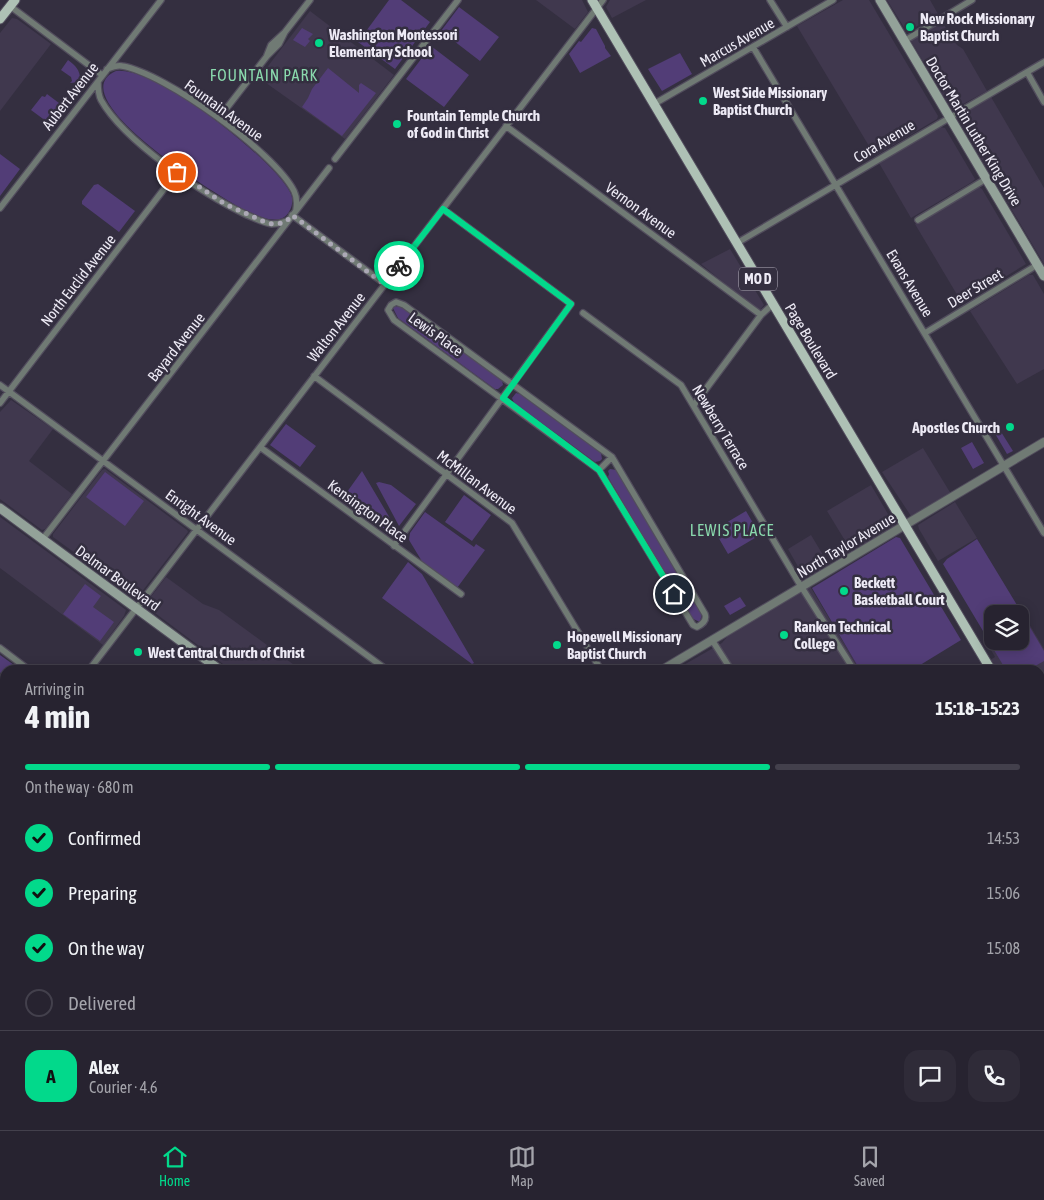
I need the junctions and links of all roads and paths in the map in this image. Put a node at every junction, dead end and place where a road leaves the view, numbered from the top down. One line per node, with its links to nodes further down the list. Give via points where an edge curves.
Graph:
1 (161, 0): 15 (street, Aubert Avenue)
2 (310, 0): 21 (street)
3 (458, 0): 23 (street)
4 (770, 0): 11 (street)
5 (833, 0): 11 (street, Marcus Avenue)
6 (880, 0): 12 (main road, Doctor Martin Luther King Drive)
7 (972, 0): 12 (street)
8 (12, 3): 10 (main road); 17 (street)
9 (597, 3): 19 (main road, Page Boulevard / MO D); 22 (street, Walton Avenue)
10 (0, 19)
11 (787, 27): 13 (street, Marcus Avenue)
12 (904, 41): 20 (main road, Doctor Martin Luther King Drive)
13 (753, 47): 19 (street, Marcus Avenue); 27 (street, Evans Avenue)
14 (1044, 62): 16 (street, Cora Avenue)
15 (107, 69): 17 (street, Aubert Avenue); 21 (street, Fountain Avenue, via 122,66 146,74 181,92)
16 (1027, 72): 18 (street); 20 (street, Cora Avenue)
17 (100, 78): 25 (street, via 101,100 116,119); 28 (street, Aubert Avenue)
18 (1044, 102)
19 (654, 104): 32 (main road, Page Boulevard / MO D)
20 (949, 117): 26 (main road, Doctor Martin Luther King Drive); 27 (street, Cora Avenue)
21 (219, 118): 30 (street, Fountain Avenue, via 254,146 281,174 294,193)
22 (506, 126): 29 (street, Walton Avenue); 38 (street, Vernon Avenue)
23 (335, 159)
24 (329, 168): 30 (street, Bayard Avenue)
25 (177, 172): 30 (street, via 225,204 259,220 274,224); 43 (street, North Euclid Avenue)
26 (986, 179): 31 (street); 33 (main road, Doctor Martin Luther King Drive)
27 (835, 185): 32 (street, Cora Avenue); 39 (street, Evans Avenue)
28 (0, 208)
29 (443, 209): 35 (street, Walton Avenue); 41 (street, via 571,304)
30 (292, 215): 35 (street); 50 (street, Bayard Avenue)
31 (918, 220)
32 (737, 243): 36 (main road, Page Boulevard / MO D)
33 (1037, 265): 34 (main road, Doctor Martin Luther King Drive); 39 (street, Deer Street)
34 (1044, 276)
35 (384, 284): 40 (street, Walton Avenue)
36 (773, 304): 38 (street); 55 (main road, Page Boulevard / MO D)
37 (583, 313): 46 (street, Newberry Terrace, via 681,385)
38 (761, 315): 46 (street)
39 (925, 333): 51 (street, Evans Avenue)
40 (314, 376): 48 (street, Walton Avenue); 53 (street, McMillan Avenue)
41 (512, 384): 44 (street); 44 (street, Lewis Place, via 404,305 396,302 389,308 394,320); 49 (street, Lewis Place)
42 (0, 385): 43 (street, Enright Avenue)
43 (9, 391): 45 (street, North Euclid Avenue); 50 (street, Enright Avenue)
44 (503, 398): 52 (street, Lewis Place); 53 (street)
45 (0, 403)
46 (694, 405): 60 (street, Newberry Terrace)
47 (1044, 442): 51 (street, North Taylor Avenue)
48 (260, 447): 56 (street, Walton Avenue); 59 (street, Kensington Place)
49 (612, 457): 52 (street); 52 (street, Lewis Place, via 705,614 702,625 693,625)
50 (104, 461): 56 (street, Enright Avenue); 58 (street, Bayard Avenue)
51 (1005, 466): 55 (street, North Taylor Avenue); 57 (street, Evans Avenue)
52 (599, 470)
53 (446, 474): 59 (street); 69 (street, McMillan Avenue, via 512,524)
54 (0, 508): 58 (main road, Delmar Boulevard)
55 (905, 526): 60 (street, North Taylor Avenue); 73 (main road, Page Boulevard / MO D)
56 (196, 529): 62 (street, Walton Avenue); 68 (street, Enright Avenue)
57 (1044, 533)
58 (42, 540): 62 (main road, Delmar Boulevard)
59 (394, 546): 61 (street, Kensington Place)
60 (802, 587): 63 (street, North Taylor Avenue); 72 (street, Newberry Terrace)
61 (462, 594)
62 (136, 608): 66 (street, Walton Avenue); 67 (main road, Delmar Boulevard)
63 (712, 640): 70 (street, North Taylor Avenue); 71 (street)
64 (0, 648): 65 (street)
65 (22, 665)
66 (93, 665)
67 (213, 665)
68 (380, 665)
69 (597, 665)
70 (671, 665)
71 (728, 665)
72 (851, 665)
73 (988, 665)

